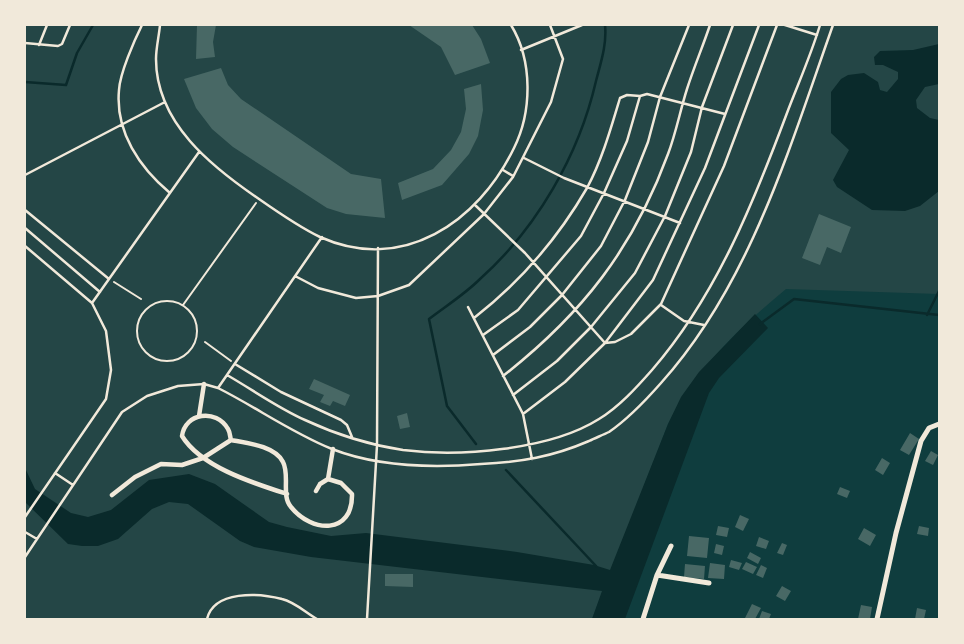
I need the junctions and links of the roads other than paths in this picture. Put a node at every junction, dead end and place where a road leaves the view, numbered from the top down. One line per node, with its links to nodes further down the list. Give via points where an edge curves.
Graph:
1 (47, 25): 19 (lane)
2 (70, 25): 19 (lane, via 60,45)
3 (142, 25): 27 (lane, via 118,90)
4 (160, 25): 23 (lane, via 156,60)
5 (511, 25): 20 (lane)
6 (550, 25): 17 (lane)
7 (582, 25): 17 (lane)
8 (689, 25): 22 (lane)
9 (710, 25): 24 (lane)
10 (733, 25): 25 (lane)
11 (759, 25): 26 (lane)
12 (777, 25): 55 (lane, via 724,166)
13 (785, 25): 16 (lane)
14 (820, 25): 16 (lane)
15 (833, 25): 60 (lane, via 758,228)
16 (817, 35): 59 (lane, via 761,182 715,279)
17 (554, 36): 20 (lane); 29 (lane, via 563,59 551,102)
18 (25, 43): 19 (lane)
19 (39, 45)
20 (521, 50): 30 (lane, via 528,99 523,130)
21 (640, 96): 22 (lane); 33 (lane, via 620,98 608,140); 35 (lane, via 627,140)
22 (660, 97): 24 (lane); 36 (lane, via 648,142)
23 (165, 102): 27 (lane); 28 (lane)
24 (684, 102): 25 (lane); 38 (lane, via 669,153)
25 (702, 107): 26 (lane); 41 (lane, via 691,152)
26 (725, 114): 42 (lane)
27 (121, 125): 31 (lane); 34 (lane, via 142,165)
28 (199, 152): 34 (lane); 44 (lane, via 232,181 285,217)
29 (524, 158): 32 (lane); 33 (lane)
30 (504, 170): 32 (lane); 37 (lane)
31 (25, 174)
32 (513, 176): 40 (lane)
33 (588, 187): 35 (lane); 47 (lane)
34 (170, 193): 50 (lane)
35 (604, 193): 36 (lane); 49 (lane, via 581,236)
36 (625, 200): 38 (lane); 52 (lane, via 601,246)
37 (475, 205): 40 (lane); 46 (lane, via 451,227 416,244)
38 (645, 209): 41 (lane); 57 (lane, via 611,266)
39 (25, 210): 50 (lane)
40 (484, 214): 47 (lane); 53 (lane, via 409,285)
41 (665, 216): 42 (lane); 61 (lane, via 635,273)
42 (680, 223): 63 (lane, via 653,280)
43 (25, 228): 51 (lane)
44 (322, 237): 46 (lane, via 354,247); 48 (lane)
45 (25, 246): 54 (lane)
46 (378, 248): 53 (lane)
47 (534, 263): 49 (lane); 58 (lane, via 501,297)
48 (295, 276): 53 (lane, via 318,288 356,298); 65 (lane)
49 (547, 278): 52 (lane); 62 (lane, via 518,310)
50 (109, 279): 51 (lane)
51 (100, 292): 54 (lane)
52 (562, 295): 57 (lane); 64 (lane, via 530,327)
53 (378, 296): 76 (lane)
54 (92, 303): 82 (lane, via 106,330 111,370 106,399)
55 (661, 304): 59 (lane, via 684,321); 63 (lane, via 631,334)
56 (468, 307): 58 (lane)
57 (576, 311): 61 (lane); 67 (lane)
58 (474, 318): 62 (lane)
59 (690, 321): 60 (lane); 77 (lane, via 634,390 599,420)
60 (704, 326): 80 (lane, via 686,355 646,399 608,432 560,453)
61 (591, 327): 63 (lane); 70 (lane, via 556,361)
62 (483, 335): 64 (lane)
63 (605, 343): 71 (lane, via 564,382)
64 (493, 355): 67 (lane)
65 (234, 364): 66 (lane); 74 (lane, via 281,392 340,420 347,425)
66 (227, 375): 69 (lane); 74 (lane, via 304,420)
67 (503, 376): 70 (lane)
68 (204, 384): 69 (lane); 72 (street); 84 (lane, via 178,386 147,396 122,412)
69 (218, 388): 78 (lane)
70 (513, 395): 71 (lane)
71 (523, 414): 77 (lane)
72 (198, 416): 75 (street, via 212,416 228,428); 79 (street, via 189,420 182,436 195,454)
73 (939, 424): 99 (street, via 929,428 921,440)
74 (352, 437): 76 (lane)
75 (231, 440): 79 (street); 86 (street, via 271,451 283,462)
76 (378, 445): 77 (lane, via 404,450 451,451 513,449); 81 (lane)
77 (530, 445): 80 (lane)
78 (333, 449): 81 (lane); 83 (street)
79 (204, 458): 86 (street, via 238,476); 87 (street, via 182,465 160,464 135,477)
80 (532, 459): 81 (lane, via 448,467)
81 (376, 460): 97 (lane)
82 (55, 473): 84 (lane); 88 (lane)
83 (328, 479): 85 (street); 86 (street, via 341,483 352,494 352,508 336,525 320,526 304,519 290,506)
84 (73, 485): 90 (lane)
85 (316, 491)
86 (287, 494)
87 (112, 495)
88 (25, 517)
89 (25, 532): 90 (lane)
90 (37, 539): 92 (lane)
91 (671, 546): 93 (street)
92 (25, 557)
93 (657, 575): 94 (street); 98 (street)
94 (709, 583)
95 (206, 619): 96 (lane, via 214,604 242,596 283,599)
96 (317, 619)
97 (367, 619)
98 (643, 619)
99 (877, 619)

